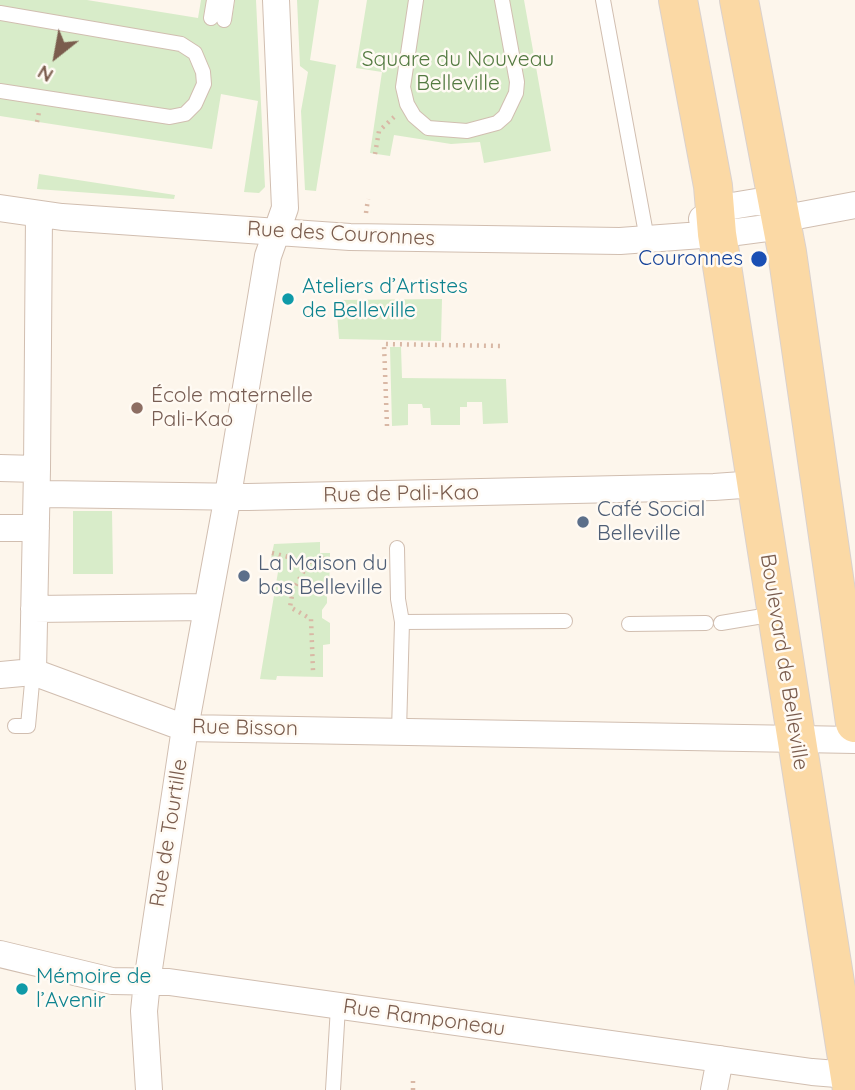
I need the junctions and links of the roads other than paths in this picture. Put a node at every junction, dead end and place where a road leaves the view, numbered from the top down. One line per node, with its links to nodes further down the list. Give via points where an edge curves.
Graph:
1 (214, 0): 2 (lane, via 218,19)
2 (227, 0)
3 (276, 0): 16 (street, Rue de Tourtille, via 285,208)
4 (416, 0): 5 (lane, via 403,87 407,104 428,128 467,131 497,123 516,93)
5 (502, 0)
6 (603, 0): 17 (lane)
7 (678, 0): 15 (main road, Boulevard de Belleville, via 713,186)
8 (739, 0): 13 (main road)
9 (0, 13): 10 (lane, via 181,44 195,53 204,84 185,114 170,117)
10 (0, 91)
11 (855, 205): 13 (street, Rue des Couronnes)
12 (0, 208): 14 (street, Rue des Couronnes)
13 (780, 212): 15 (street, Rue des Couronnes, via 767,228); 34 (main road)
14 (38, 215): 16 (street, Rue des Couronnes); 19 (street)
15 (703, 220): 17 (street, Rue des Couronnes); 20 (main road, Boulevard de Belleville)
16 (277, 232): 17 (street, Rue des Couronnes, via 495,240); 22 (street, Rue de Tourtille, via 268,256)
17 (647, 239)
18 (0, 468): 19 (street)
19 (37, 469): 24 (street)
20 (756, 484): 22 (street, Rue de Pali-Kao, via 396,501); 28 (main road, Boulevard de Belleville)
21 (46, 494): 22 (street, Rue de Pali-Kao)
22 (228, 495): 26 (street, Rue de Tourtille)
23 (0, 528): 24 (street)
24 (36, 528): 27 (street)
25 (397, 548): 30 (lane)
26 (207, 607): 27 (street); 36 (street, Rue de Tourtille)
27 (34, 609): 32 (street)
28 (776, 614): 31 (lane, via 713,623); 38 (main road, Boulevard de Belleville)
29 (565, 621): 30 (lane)
30 (402, 622): 37 (lane)
31 (629, 624)
32 (33, 673): 33 (street); 35 (lane, via 28,726); 36 (street, Rue Bisson)
33 (0, 675)
34 (855, 723)
35 (15, 726)
36 (185, 728): 37 (street, Rue Bisson); 41 (street, Rue de Tourtille)
37 (399, 731): 38 (street, Rue Bisson)
38 (797, 739): 39 (street, Rue Bisson); 44 (main road, Boulevard de Belleville)
39 (855, 740)
40 (0, 954): 41 (street, Rue Ramponeau, via 112,981)
41 (147, 982): 42 (street, Rue Ramponeau); 45 (street, Rue de Tourtille, via 144,1010)
42 (338, 1007): 43 (street, Rue Ramponeau); 46 (lane)
43 (720, 1059): 44 (street, Rue Ramponeau); 47 (street)
44 (851, 1083)
45 (149, 1090)
46 (333, 1090)
47 (714, 1090)

